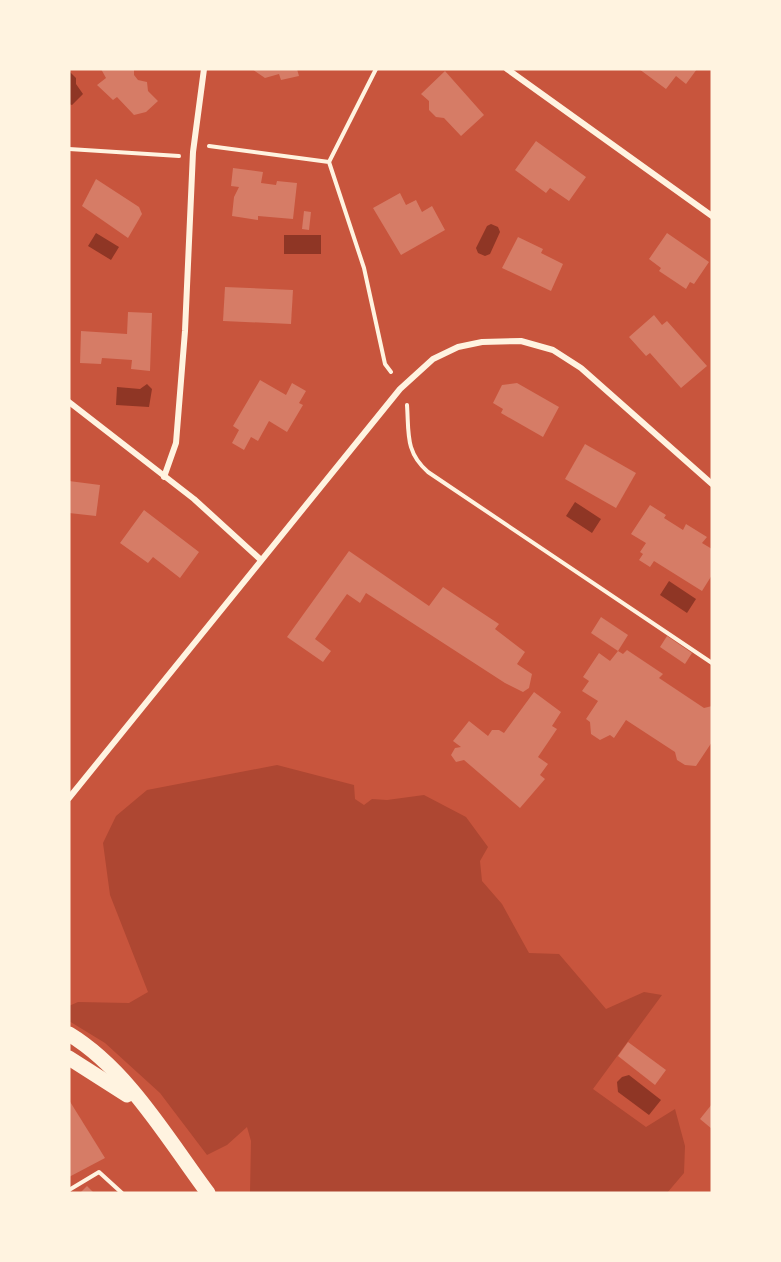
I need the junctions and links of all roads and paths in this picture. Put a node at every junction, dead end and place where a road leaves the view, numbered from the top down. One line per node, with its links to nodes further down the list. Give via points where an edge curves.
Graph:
1 (204, 69): 12 (street, via 193,152 186,331 176,443)
2 (376, 69): 7 (path)
3 (507, 69): 8 (street)
4 (208, 146): 7 (path)
5 (69, 149): 6 (path)
6 (182, 157)
7 (329, 162): 9 (path, via 364,268)
8 (712, 216)
9 (391, 372)
10 (406, 401): 15 (path, via 409,446 414,460 428,472)
11 (69, 402): 12 (street)
12 (164, 477): 14 (street)
13 (712, 484): 14 (street, via 581,368 553,350 521,341 458,346 412,376)
14 (261, 560): 16 (street)
15 (712, 663)
16 (69, 798)
17 (69, 1034): 19 (main road, via 91,1047)
18 (69, 1058): 19 (main road, via 117,1087)
19 (150, 1114): 22 (main road)
20 (69, 1190): 21 (path, via 99,1172)
21 (122, 1193)
22 (208, 1193)

